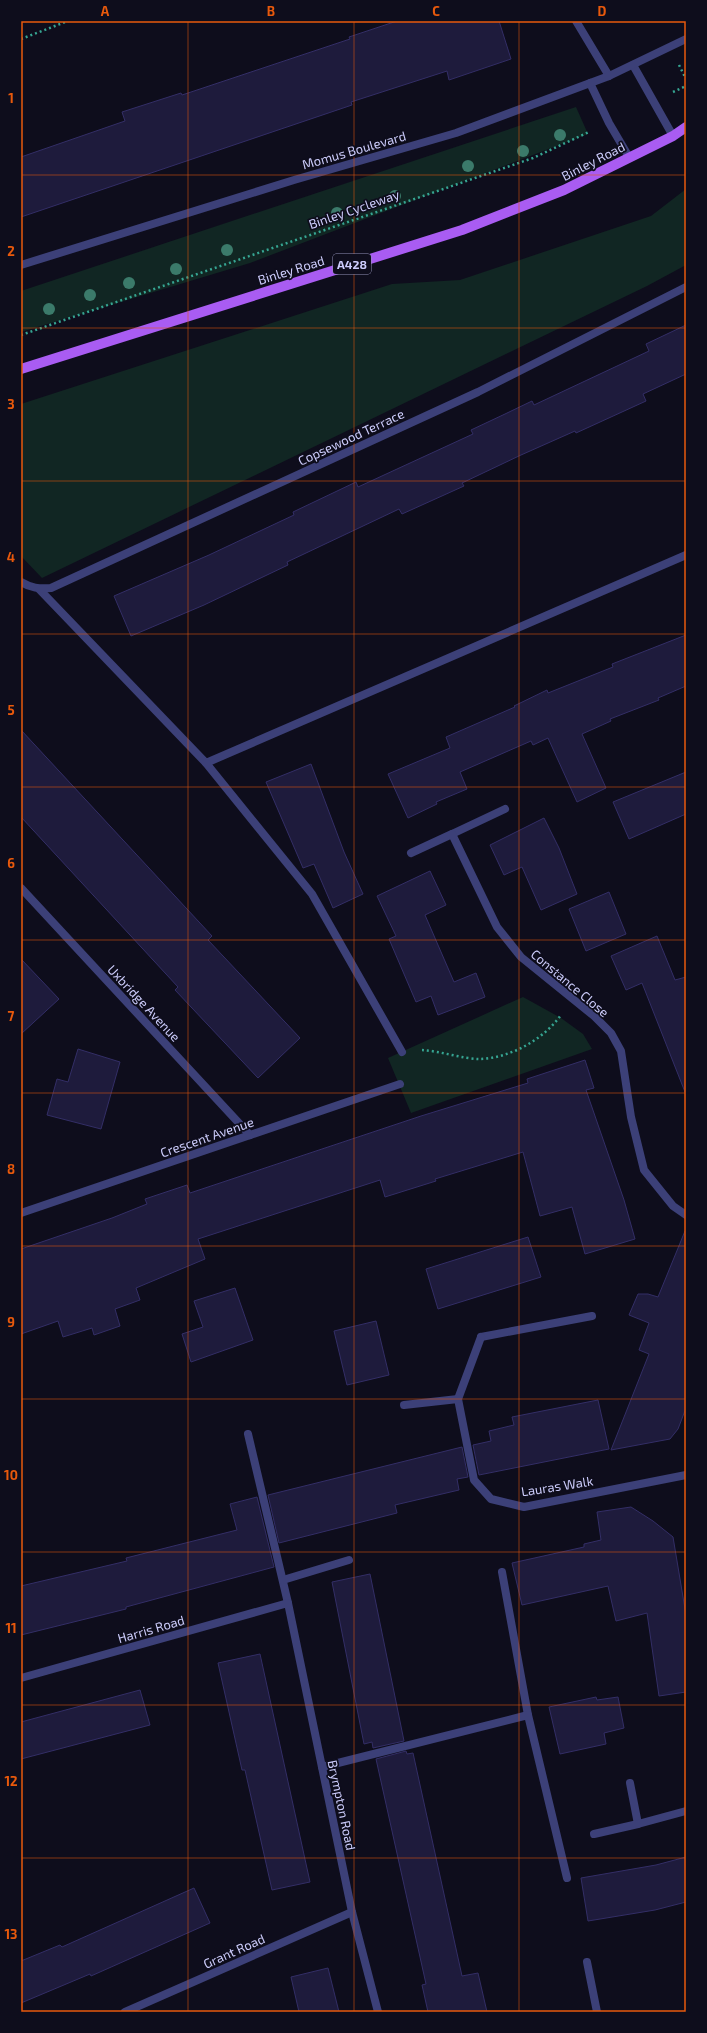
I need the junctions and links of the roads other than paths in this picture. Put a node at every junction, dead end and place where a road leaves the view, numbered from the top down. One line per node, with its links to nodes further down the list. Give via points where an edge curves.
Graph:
1 (576, 21): 4 (street)
2 (686, 39): 3 (street, Momus Boulevard)
3 (633, 65): 4 (street, Momus Boulevard); 8 (street)
4 (609, 76): 5 (street, Momus Boulevard)
5 (590, 83): 9 (street); 10 (street, Momus Boulevard, via 456,133 287,182)
6 (686, 127): 8 (main road, Binley Road / A428)
7 (686, 133): 8 (main road, Binley Road / A428)
8 (674, 136): 9 (main road, Binley Road / A428)
9 (629, 157): 12 (main road, Binley Road / A428, via 564,190 462,230)
10 (21, 265)
11 (686, 287): 15 (street, Copsewood Terrace, via 471,395 51,588)
12 (21, 369)
13 (686, 555): 16 (street)
14 (21, 582): 15 (street)
15 (39, 589): 16 (street)
16 (206, 763): 21 (street, via 312,894)
17 (504, 809): 18 (street)
18 (452, 834): 19 (street); 25 (street, Constance Close, via 497,927 521,957 611,1033 621,1050 631,1117 644,1170 673,1206)
19 (411, 853)
20 (21, 888): 23 (street, Uxbridge Avenue)
21 (402, 1052)
22 (400, 1084): 23 (street, Crescent Avenue)
23 (250, 1135): 24 (street, Crescent Avenue)
24 (21, 1213)
25 (686, 1215)
26 (592, 1316): 27 (street, via 481,1337)
27 (458, 1399): 28 (street); 30 (street, Lauras Walk, via 474,1480 491,1499 524,1507)
28 (404, 1405)
29 (248, 1434): 33 (street, Brympton Road)
30 (686, 1475)
31 (349, 1560): 33 (street)
32 (502, 1572): 36 (street)
33 (283, 1580): 34 (street, Brympton Road)
34 (288, 1603): 35 (street, Harris Road); 37 (street, Brympton Road)
35 (21, 1678)
36 (528, 1715): 37 (street); 42 (street)
37 (322, 1767): 43 (street, Brympton Road)
38 (630, 1783): 40 (street)
39 (686, 1811): 40 (street)
40 (638, 1824): 41 (street)
41 (594, 1834)
42 (567, 1878)
43 (352, 1912): 45 (street, Grant Road); 46 (street, Brympton Road)
44 (587, 1962): 47 (street)
45 (125, 2012)
46 (378, 2012)
47 (597, 2012)

